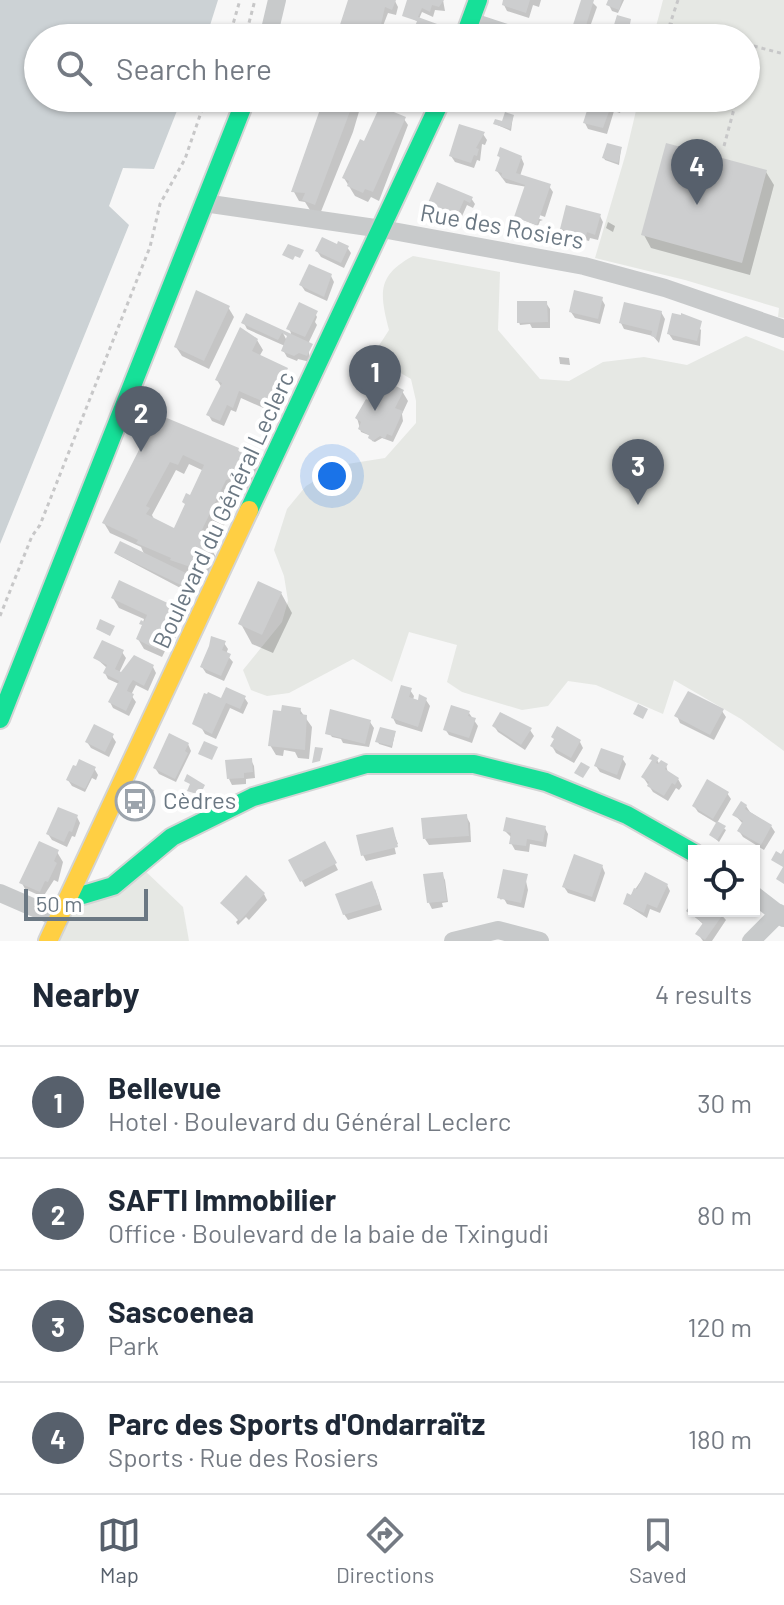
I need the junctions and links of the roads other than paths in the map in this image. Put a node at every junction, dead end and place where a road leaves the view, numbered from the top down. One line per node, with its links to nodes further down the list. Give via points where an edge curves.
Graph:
1 (277, 0): 3 (street)
2 (478, 0): 4 (street)
3 (271, 24)
4 (469, 24)
5 (240, 112): 7 (street)
6 (436, 112): 8 (street, Boulevard du Général Leclerc)
7 (204, 203): 8 (street, Rue des Rosiers); 10 (street)
8 (382, 229): 9 (street, Rue des Rosiers, via 584,266); 13 (street, Boulevard du Général Leclerc)
9 (784, 329)
10 (0, 719)
11 (688, 850): 13 (street, via 627,815 546,782 474,764 366,764 253,797 172,837 113,886)
12 (0, 893): 16 (street)
13 (72, 894): 16 (street, Boulevard du Général Leclerc)
14 (760, 900): 15 (street)
15 (781, 916): 20 (street)
16 (60, 919): 17 (street, Boulevard du Général Leclerc)
17 (48, 941)
18 (453, 941): 19 (street, via 498,930)
19 (540, 941)
20 (751, 941)

